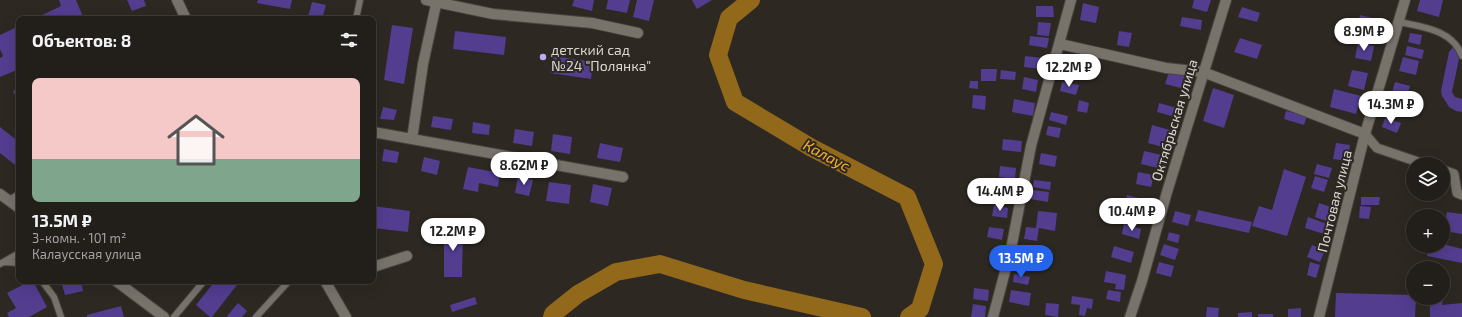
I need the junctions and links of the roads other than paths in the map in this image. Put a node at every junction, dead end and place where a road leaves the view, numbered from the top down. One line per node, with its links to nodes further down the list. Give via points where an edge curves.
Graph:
1 (177, 0): 7 (street)
2 (360, 0): 8 (lane)
3 (1071, 0): 11 (street)
4 (1226, 0): 13 (street, Октябрьская улица)
5 (1406, 0): 9 (street, Почтовая улица)
6 (433, 1): 10 (street, via 520,17 592,23); 16 (street)
7 (185, 16)
8 (357, 16)
9 (1399, 22): 12 (lane, via 1444,34 1459,46); 15 (street, Почтовая улица)
10 (638, 33)
11 (1060, 44): 13 (street, via 1166,68); 40 (street, via 1031,146 1011,249)
12 (1462, 56)
13 (1203, 72): 15 (street); 41 (street, Октябрьская улица)
14 (376, 133): 16 (street)
15 (1365, 134): 17 (street, via 1377,148); 42 (street, Почтовая улица)
16 (412, 139): 19 (street)
17 (1406, 158)
18 (1450, 173): 21 (street, via 1454,174 1457,194)
19 (623, 177)
20 (0, 194): 23 (street)
21 (1462, 195)
22 (16, 196): 23 (lane)
23 (9, 200): 24 (street)
24 (16, 206)
25 (16, 255): 27 (lane)
26 (407, 256): 29 (street)
27 (2, 263): 28 (lane)
28 (16, 264)
29 (376, 266)
30 (44, 284): 35 (lane, via 54,297)
31 (120, 284): 36 (street)
32 (202, 284): 37 (lane)
33 (287, 284): 38 (lane)
34 (328, 284): 39 (street)
35 (62, 317)
36 (164, 317)
37 (174, 317)
38 (256, 317)
39 (346, 317)
40 (993, 317)
41 (1130, 317)
42 (1319, 317)

